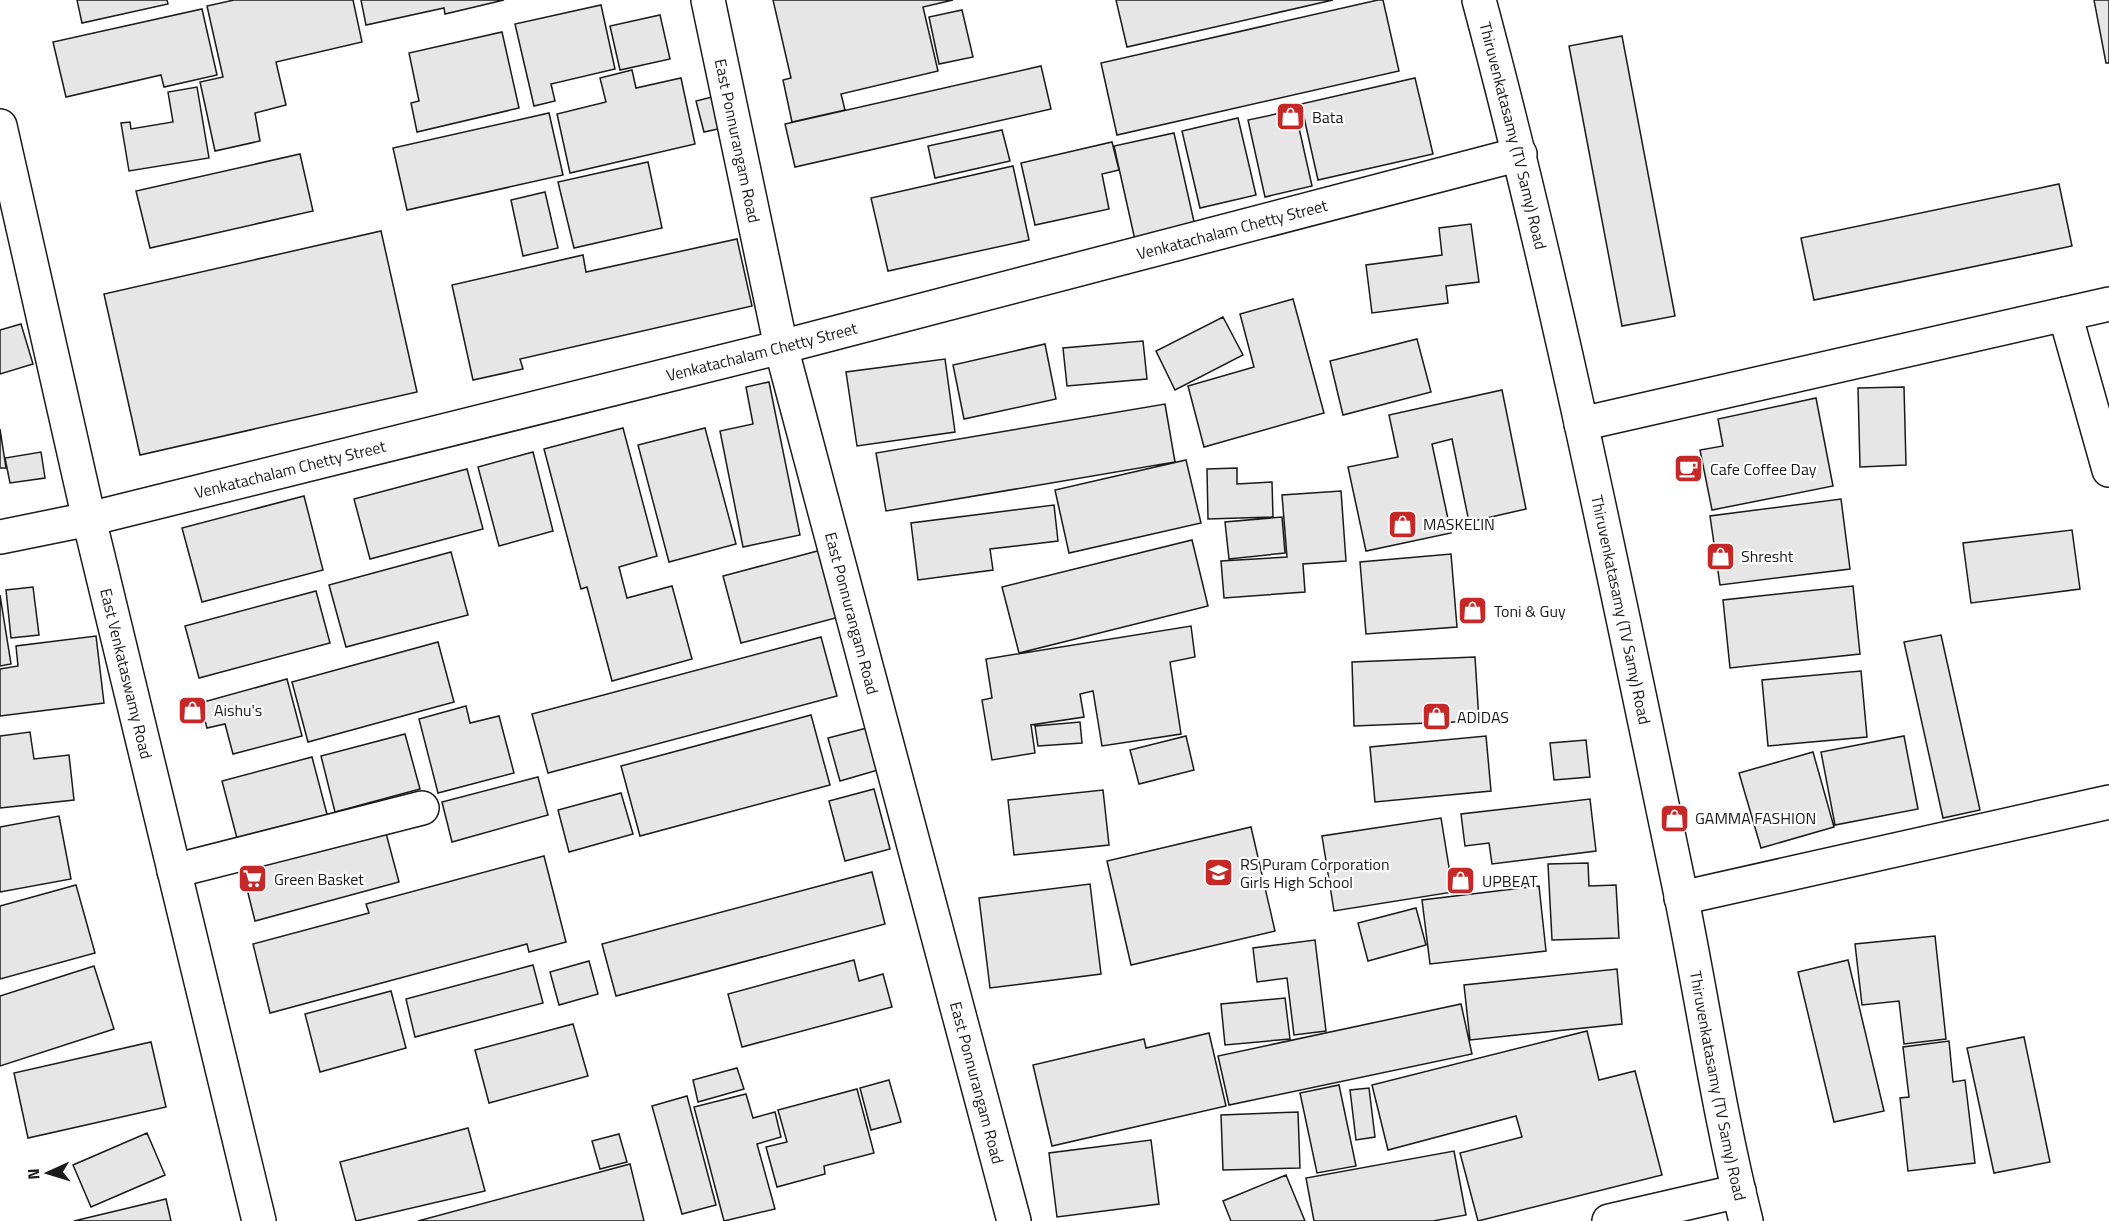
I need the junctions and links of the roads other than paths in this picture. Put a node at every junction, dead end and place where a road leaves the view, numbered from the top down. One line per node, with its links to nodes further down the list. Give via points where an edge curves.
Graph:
1 (708, 0): 7 (street, East Ponnurangam Road)
2 (1479, 0): 4 (street, Thiruvenkatasamy (TV Samy) Road)
3 (0, 126): 10 (street, East Venkataswamy Road)
4 (1520, 154): 7 (street, Venkatachalam Chetty Street); 8 (street, Thiruvenkatasamy (TV Samy) Road)
5 (2109, 304): 6 (street)
6 (2065, 315): 8 (street); 9 (street)
7 (781, 347): 10 (street, Venkatachalam Chetty Street); 18 (street, East Ponnurangam Road)
8 (1581, 424): 15 (street, Thiruvenkatasamy (TV Samy) Road)
9 (2109, 470)
10 (89, 519): 11 (street, Venkatachalam Chetty Street); 14 (street, East Venkataswamy Road)
11 (0, 537)
12 (2109, 802): 15 (street)
13 (422, 808): 14 (street)
14 (174, 871): 17 (street, East Venkataswamy Road)
15 (1682, 898): 16 (street, Thiruvenkatasamy (TV Samy) Road)
16 (1742, 1206): 19 (street)
17 (259, 1221)
18 (1014, 1221)
19 (1609, 1221)

